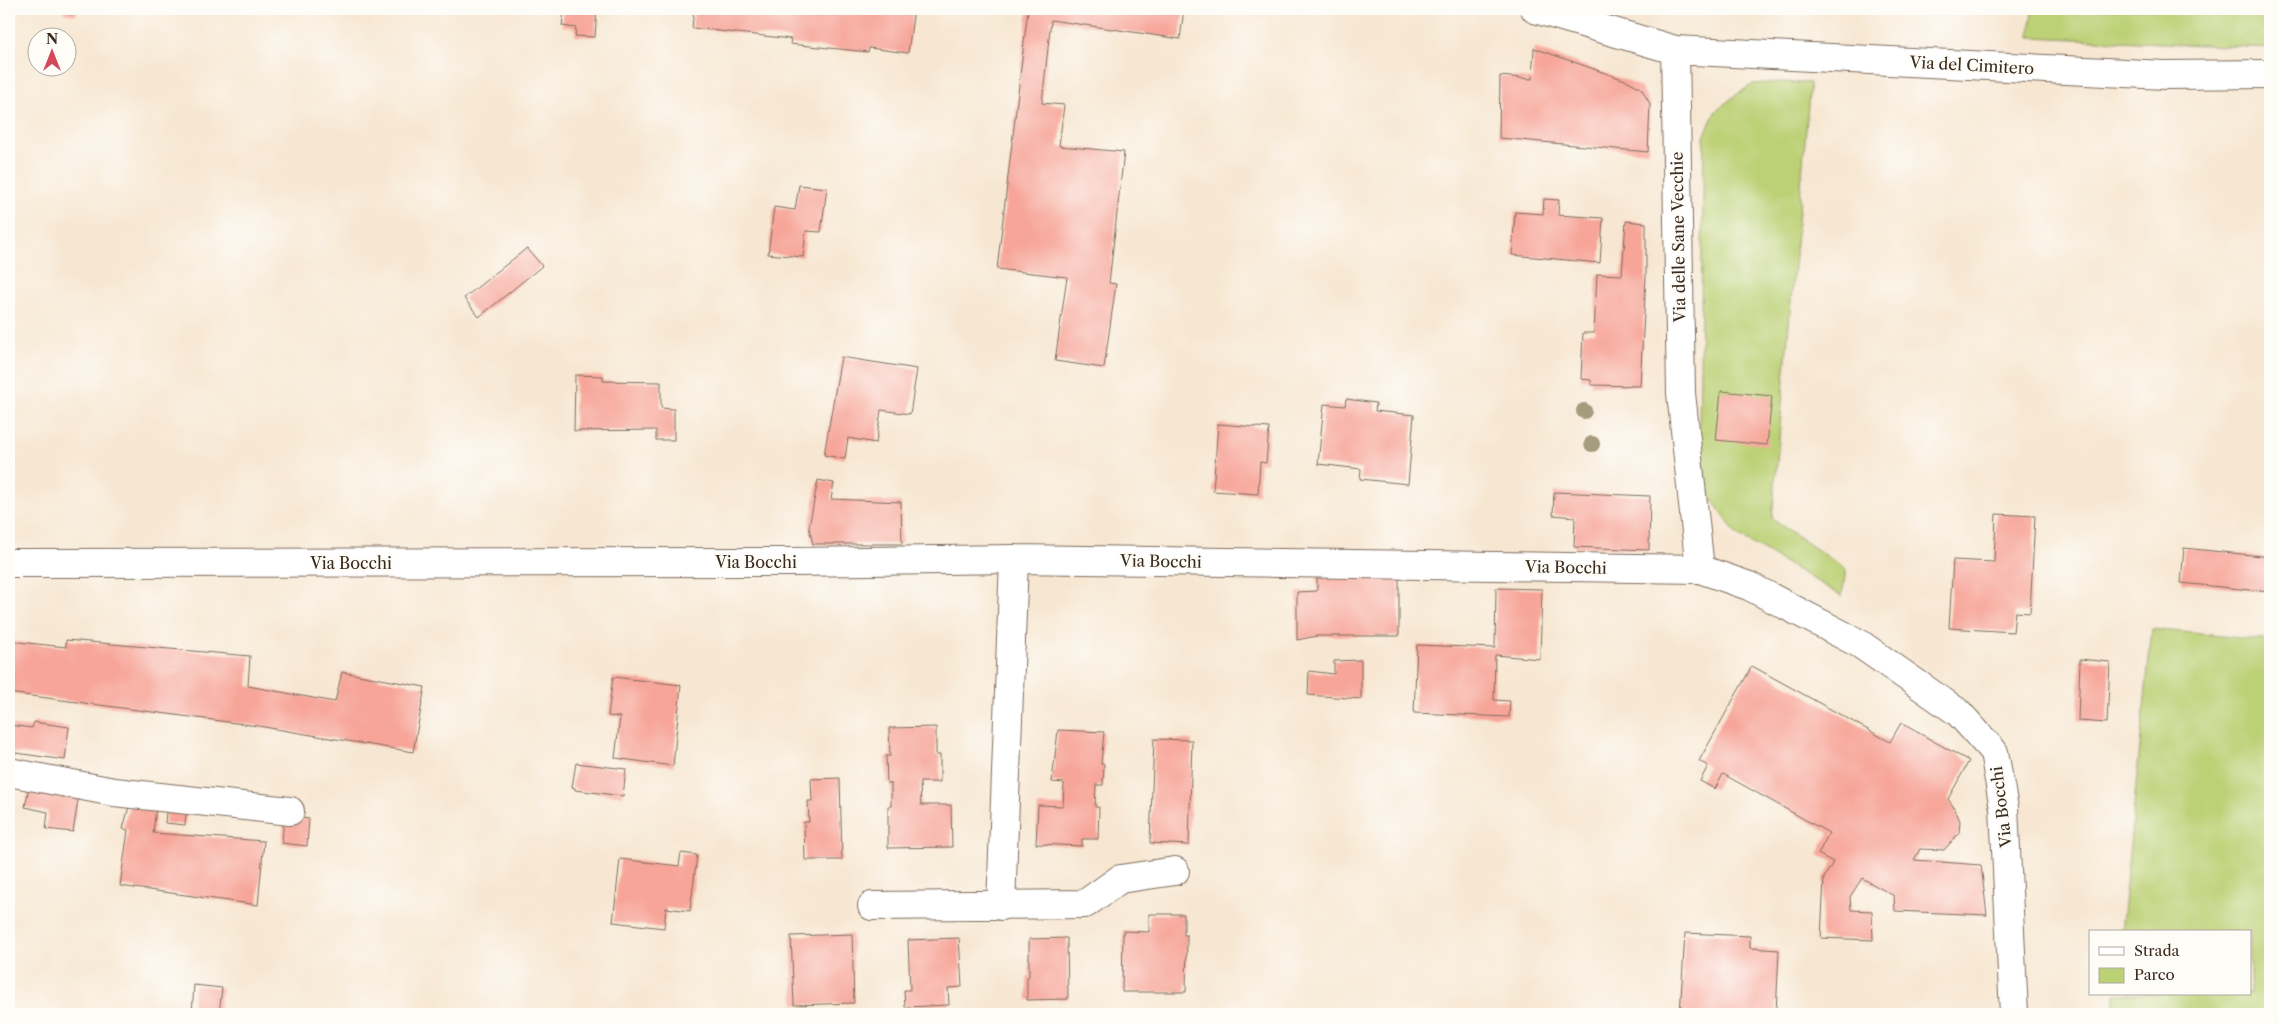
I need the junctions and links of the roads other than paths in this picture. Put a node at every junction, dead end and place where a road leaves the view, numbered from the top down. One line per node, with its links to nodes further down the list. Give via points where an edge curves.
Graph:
1 (1535, 9): 2 (street)
2 (1675, 50): 3 (street, Via del Cimitero, via 2165,75); 6 (street, Via delle Sane Vecchie, via 1680,393)
3 (2270, 74)
4 (1014, 558): 5 (street, Via Bocchi, via 773,562); 6 (street, Via Bocchi); 11 (street)
5 (9, 563)
6 (1700, 569): 12 (street, Via Bocchi, via 1748,586 1860,644 1959,713 1994,752 2004,808)
7 (9, 772): 8 (street, via 114,792)
8 (290, 811)
9 (1175, 871): 11 (street, via 1120,879 1085,904)
10 (872, 906): 11 (street)
11 (1001, 906)
12 (2014, 1014)

